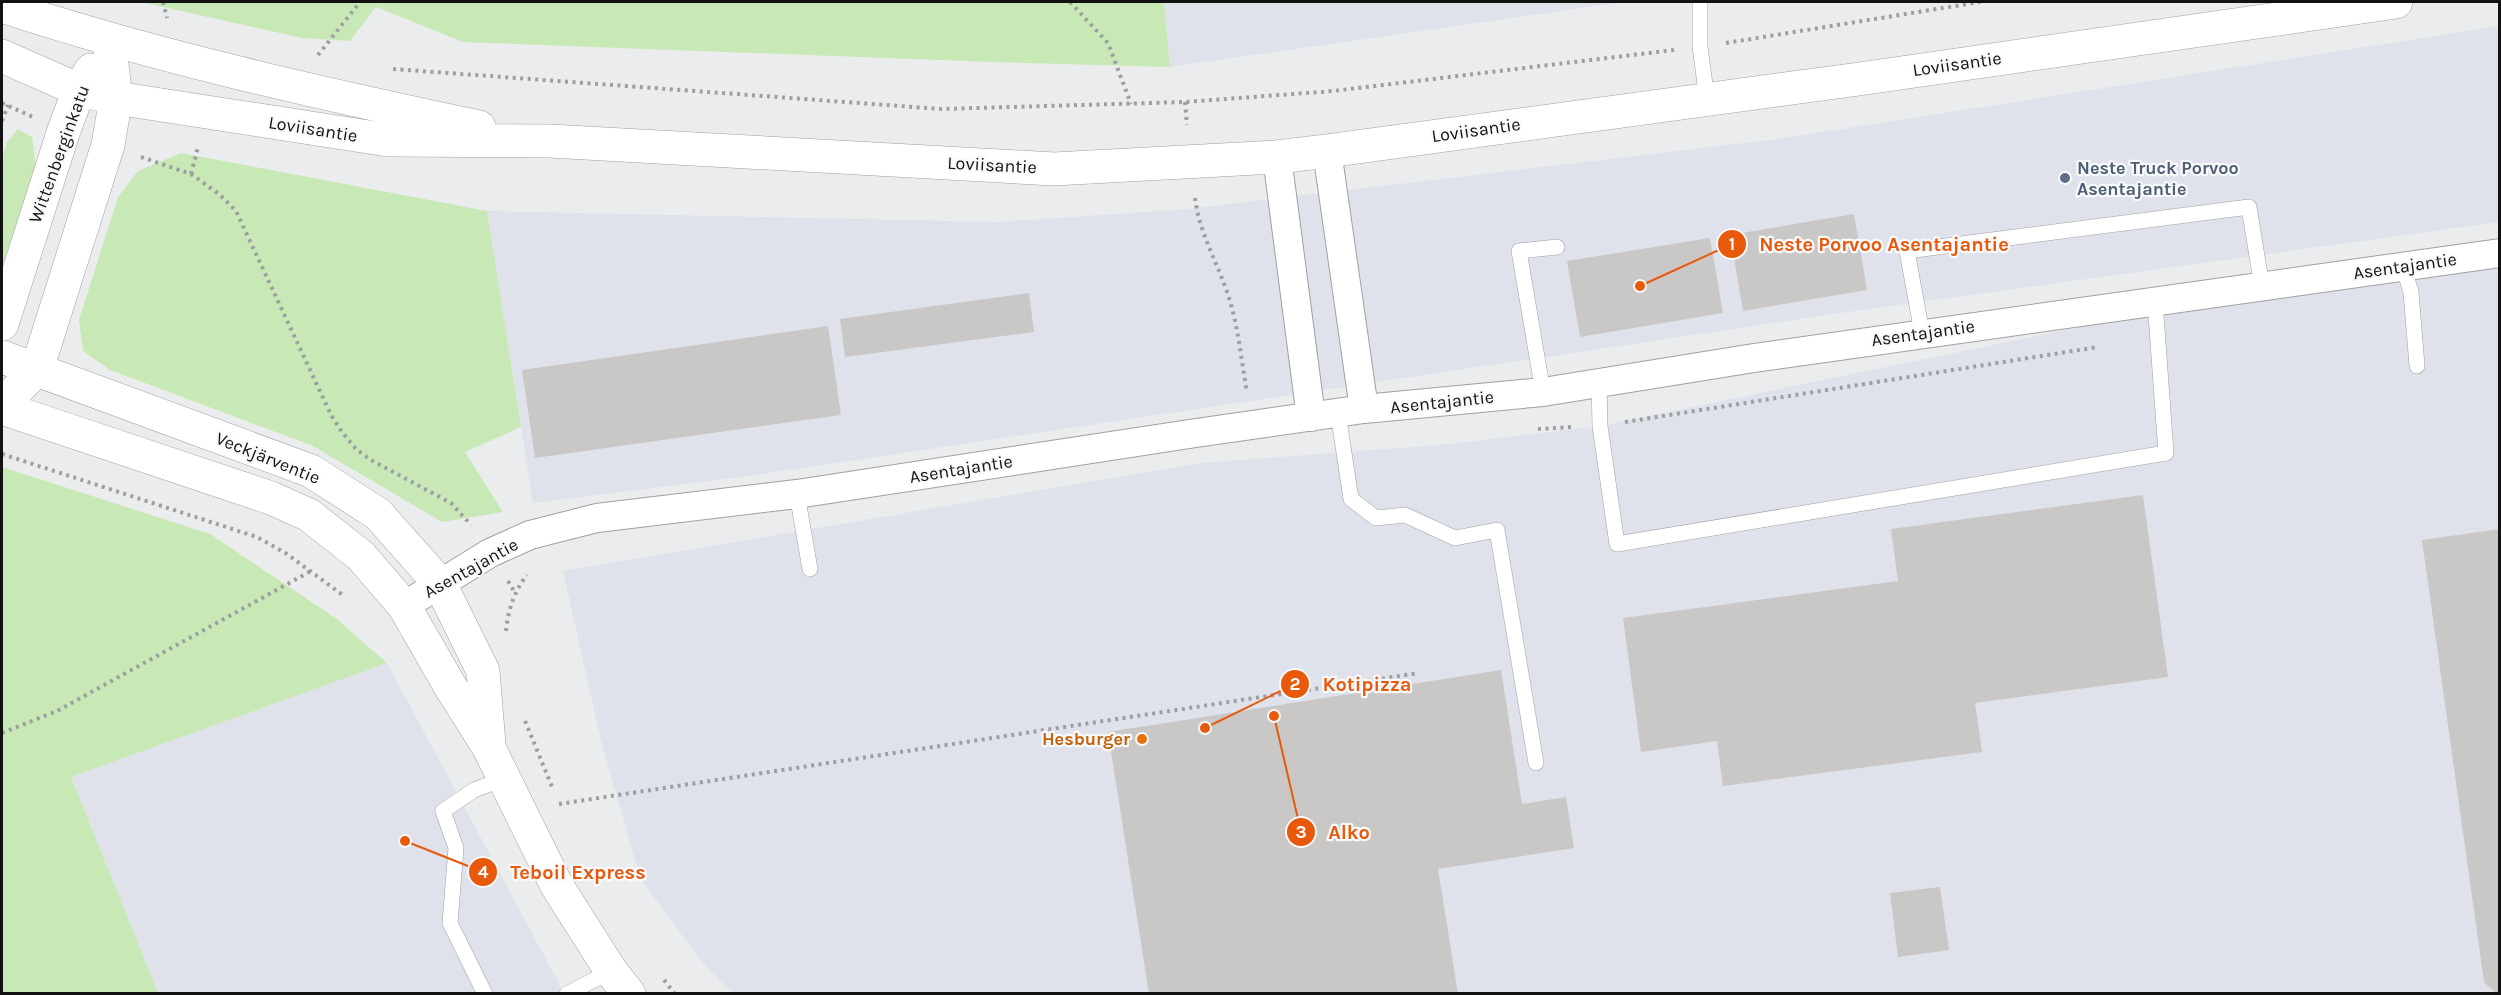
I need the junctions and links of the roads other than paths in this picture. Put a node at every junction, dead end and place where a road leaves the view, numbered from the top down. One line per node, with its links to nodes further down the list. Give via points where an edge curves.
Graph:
1 (1700, 2): 8 (lane, via 1700,47)
2 (2396, 2): 8 (main road, Loviisantie)
3 (2, 6): 4 (main road, Loviisantie)
4 (109, 40): 6 (main road, Wittenberginkatu); 7 (main road, Wittenberginkatu); 9 (main road, Loviisantie, via 386,107)
5 (2, 56): 6 (main road, Loviisantie)
6 (79, 90): 7 (main road, Loviisantie); 17 (main road, Wittenberginkatu)
7 (116, 98): 9 (main road, Loviisantie, via 388,140); 21 (main road, Wittenberginkatu, via 108,145)
8 (1707, 99): 10 (main road, Loviisantie)
9 (550, 141): 11 (main road, Loviisantie, via 1054,169)
10 (1327, 151): 11 (main road, Loviisantie); 25 (street)
11 (1277, 157): 25 (street)
12 (1557, 247): 23 (lane, via 1519,251)
13 (2499, 253): 14 (street, Asentajantie)
14 (2403, 266): 15 (street, Asentajantie); 20 (lane, via 2411,292)
15 (2262, 287): 16 (street, Asentajantie); 18 (lane, via 2249,207 1907,251)
16 (2155, 301): 18 (street, Asentajantie); 22 (lane, via 2166,453 1617,544 1599,426)
17 (2, 324)
18 (1922, 333): 22 (street, Asentajantie)
19 (2, 357): 21 (main road)
20 (2417, 366)
21 (37, 369): 24 (main road, Wittenberginkatu); 28 (main road, Veckjärventie, via 311,471 378,514)
22 (1599, 383): 23 (street, Asentajantie)
23 (1543, 392): 25 (street, Asentajantie)
24 (2, 407): 29 (main road, Veckjärventie, via 271,498 309,516 361,556)
25 (1338, 413): 26 (street, Asentajantie); 31 (lane, via 1351,499 1376,518 1405,515 1455,538 1497,530)
26 (797, 494): 27 (lane); 28 (street, Asentajantie, via 597,518 530,535 490,553)
27 (810, 569)
28 (440, 584): 29 (street, Asentajantie); 30 (main road, Veckjärventie, via 483,671)
29 (404, 606): 30 (main road, Veckjärventie)
30 (489, 748): 32 (main road, Veckjärventie)
31 (1536, 764)
32 (503, 779): 33 (main road, Veckjärventie, via 557,886); 34 (lane, via 474,790 443,811 456,848 450,923)
33 (620, 982): 35 (lane)
34 (485, 993)
35 (567, 993)

